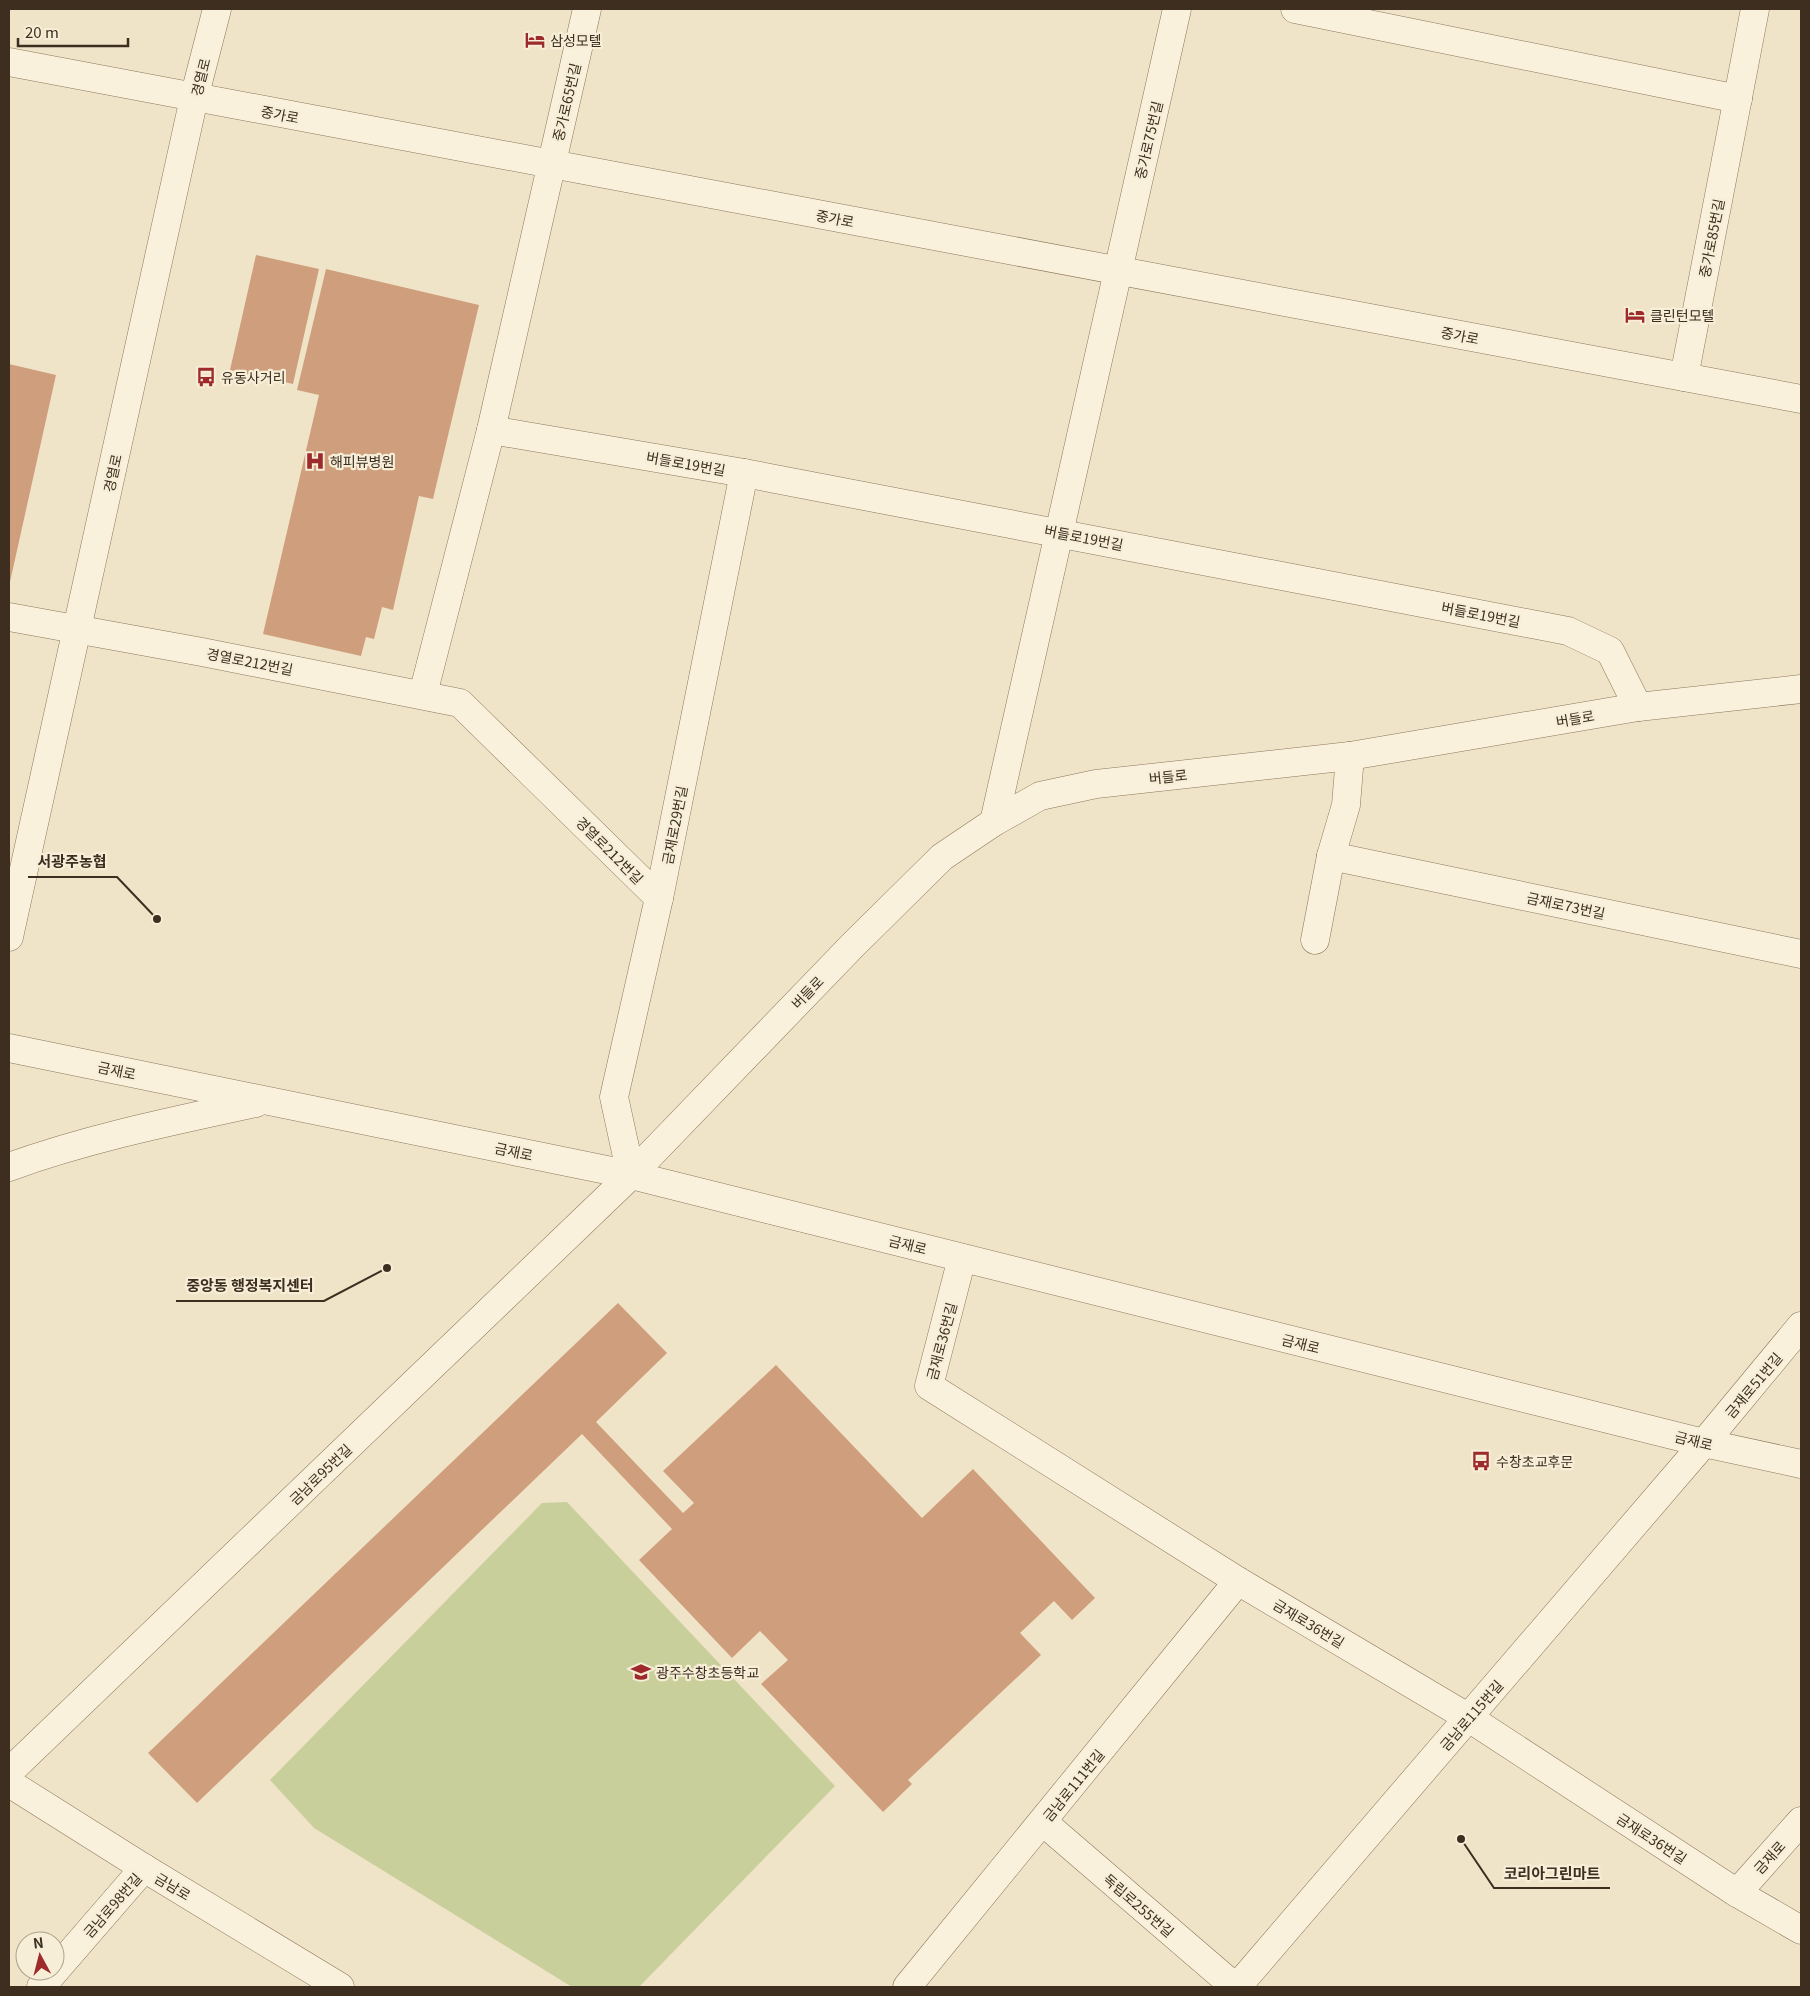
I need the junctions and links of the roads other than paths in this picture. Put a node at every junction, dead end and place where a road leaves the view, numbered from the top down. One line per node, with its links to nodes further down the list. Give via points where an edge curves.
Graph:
1 (217, 9): 7 (street, 경열로)
2 (587, 9): 9 (street, 중가로65번길)
3 (1177, 9): 10 (street, 중가로75번길)
4 (1295, 9): 8 (street)
5 (1755, 9): 8 (street, 중가로85번길)
6 (9, 62): 7 (street, 중가로)
7 (194, 98): 9 (street, 중가로); 17 (street, 경열로)
8 (1738, 99): 11 (street, 중가로85번길)
9 (552, 165): 10 (street, 중가로); 13 (street)
10 (1118, 272): 11 (street, 중가로); 15 (street)
11 (1684, 377): 12 (street, 중가로)
12 (1801, 399)
13 (491, 430): 14 (street, 버들로19번길); 19 (street)
14 (744, 473): 15 (street, 버들로19번길); 24 (street, 금재로29번길)
15 (1060, 532): 20 (street, 버들로19번길, via 1568,630 1610,651); 22 (street)
16 (9, 617): 17 (street, 경열로212번길)
17 (78, 628): 19 (street, 경열로212번길); 25 (street, 경열로)
18 (1801, 688): 20 (street, 버들로)
19 (423, 694): 24 (street, 경열로212번길, via 460,703)
20 (1638, 707): 21 (street, 버들로)
21 (1350, 756): 22 (street, 버들로, via 1096,784 1040,796); 23 (street, via 1346,805)
22 (994, 822): 31 (street, 버들로, via 942,857)
23 (1331, 856): 26 (street); 27 (street, 금재로73번길)
24 (659, 898): 31 (street, 금재로29번길, via 614,1097)
25 (9, 937)
26 (1315, 940)
27 (1801, 954)
28 (9, 1048): 29 (street, 금재로)
29 (268, 1100): 30 (street, via 135,1129 49,1152); 31 (street, 금재로)
30 (9, 1167)
31 (631, 1175): 32 (street, 금재로); 38 (street, 금남로95번길)
32 (962, 1258): 34 (street, 금재로); 36 (street, 금재로36번길, via 929,1386)
33 (1801, 1326): 34 (street, 금재로51번길)
34 (1704, 1443): 35 (street, 금재로); 37 (street, 금남로115번길)
35 (1801, 1464)
36 (1238, 1581): 37 (street, 금재로36번길); 41 (street, 금남로111번길)
37 (1468, 1718): 43 (street, 금재로36번길); 48 (street, 금남로115번길)
38 (9, 1772)
39 (9, 1783): 42 (street, 금남로)
40 (1801, 1821): 43 (street, 금재로)
41 (1043, 1822): 47 (street, 금남로111번길); 48 (street, 독립로255번길)
42 (144, 1868): 45 (street, 금남로98번길); 46 (street, 금남로)
43 (1737, 1893): 44 (street, 금재로36번길)
44 (1801, 1930)
45 (41, 1987)
46 (340, 1987)
47 (907, 1987)
48 (1236, 1987)

